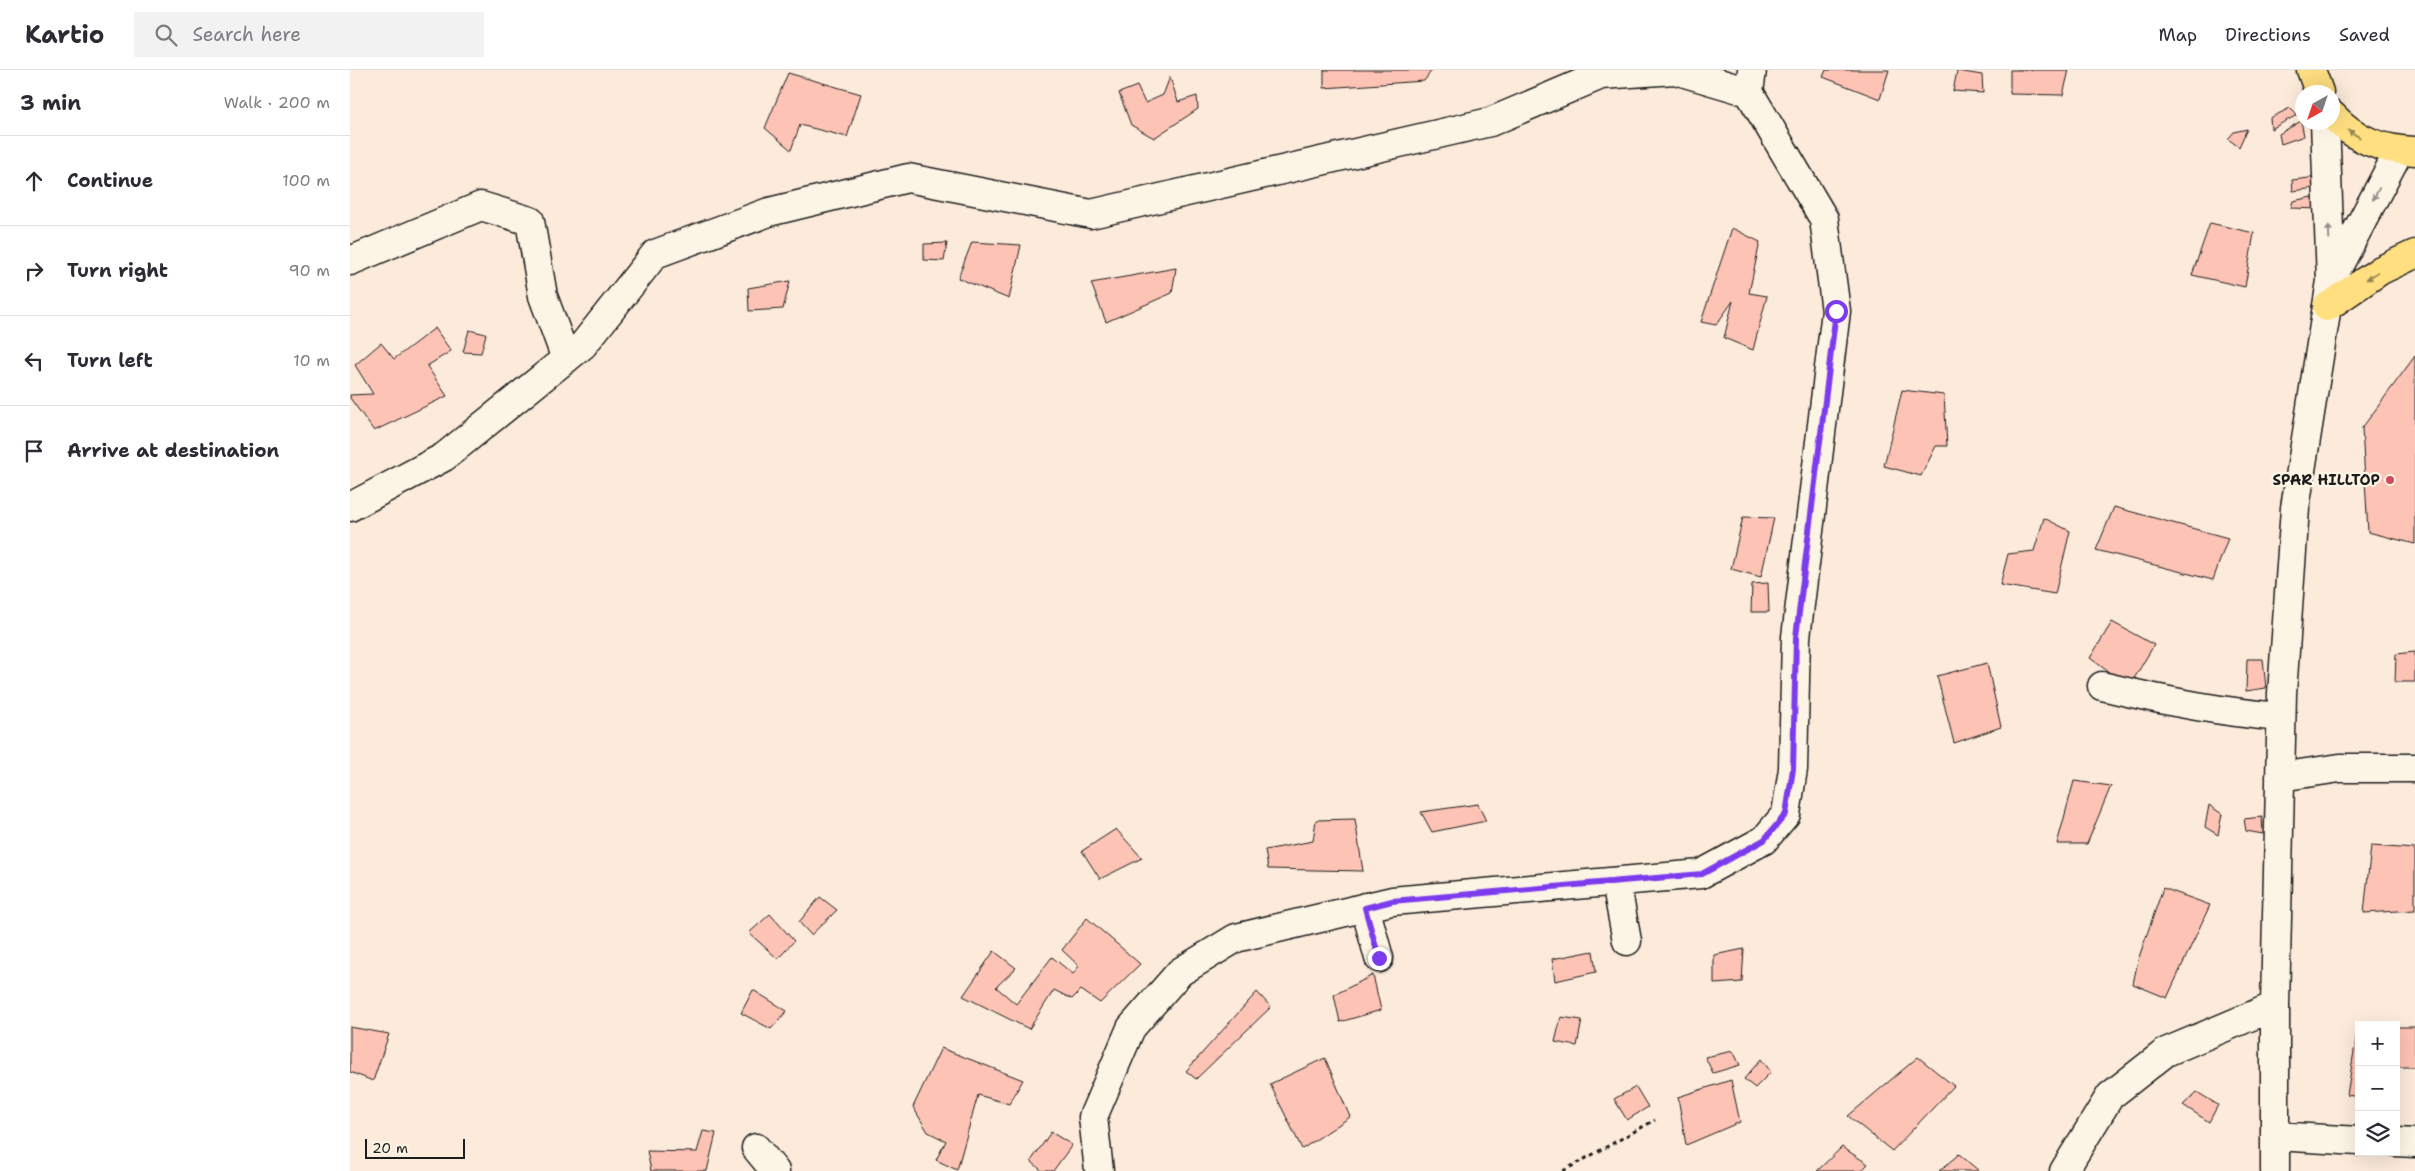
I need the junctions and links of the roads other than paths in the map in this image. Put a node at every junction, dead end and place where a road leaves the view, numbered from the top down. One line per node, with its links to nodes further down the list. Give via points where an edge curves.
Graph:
1 (2311, 70): 3 (main road)
2 (1751, 81): 10 (street, via 1675,70 1601,75 1490,122 1091,214 908,178 769,212 656,254 584,345); 16 (street, via 1824,219 1836,311 1796,637 1793,769 1786,814 1764,840 1702,874)
3 (2316, 85)
4 (2340, 124): 6 (main road, one-way to 4, via 2370,144)
5 (2325, 130): 9 (street, one-way to 5)
6 (2411, 151): 9 (street, one-way to 9)
7 (2415, 254): 9 (main road, one-way to 9)
8 (350, 261): 10 (street, via 481,206 530,221 543,296)
9 (2329, 294): 13 (street, via 2295,508)
10 (566, 359): 11 (street, via 444,456)
11 (350, 506)
12 (2102, 686): 13 (street, via 2180,705)
13 (2282, 717): 15 (street)
14 (2415, 768): 15 (street, via 2340,768)
15 (2280, 777): 20 (street)
16 (1616, 882): 17 (street, via 1392,901); 18 (street)
17 (1365, 908): 19 (street); 27 (street, via 1236,938 1180,972 1131,1028 1093,1117)
18 (1627, 941)
19 (1379, 958)
20 (2275, 1006): 21 (street); 28 (street, via 2166,1052 2117,1090 2110,1096)
21 (2275, 1136): 22 (street); 29 (street)
22 (2355, 1140)
23 (2400, 1142): 24 (street)
24 (2415, 1143)
25 (756, 1148): 26 (street)
26 (775, 1171)
27 (1099, 1171)
28 (2064, 1171)
29 (2274, 1171)

